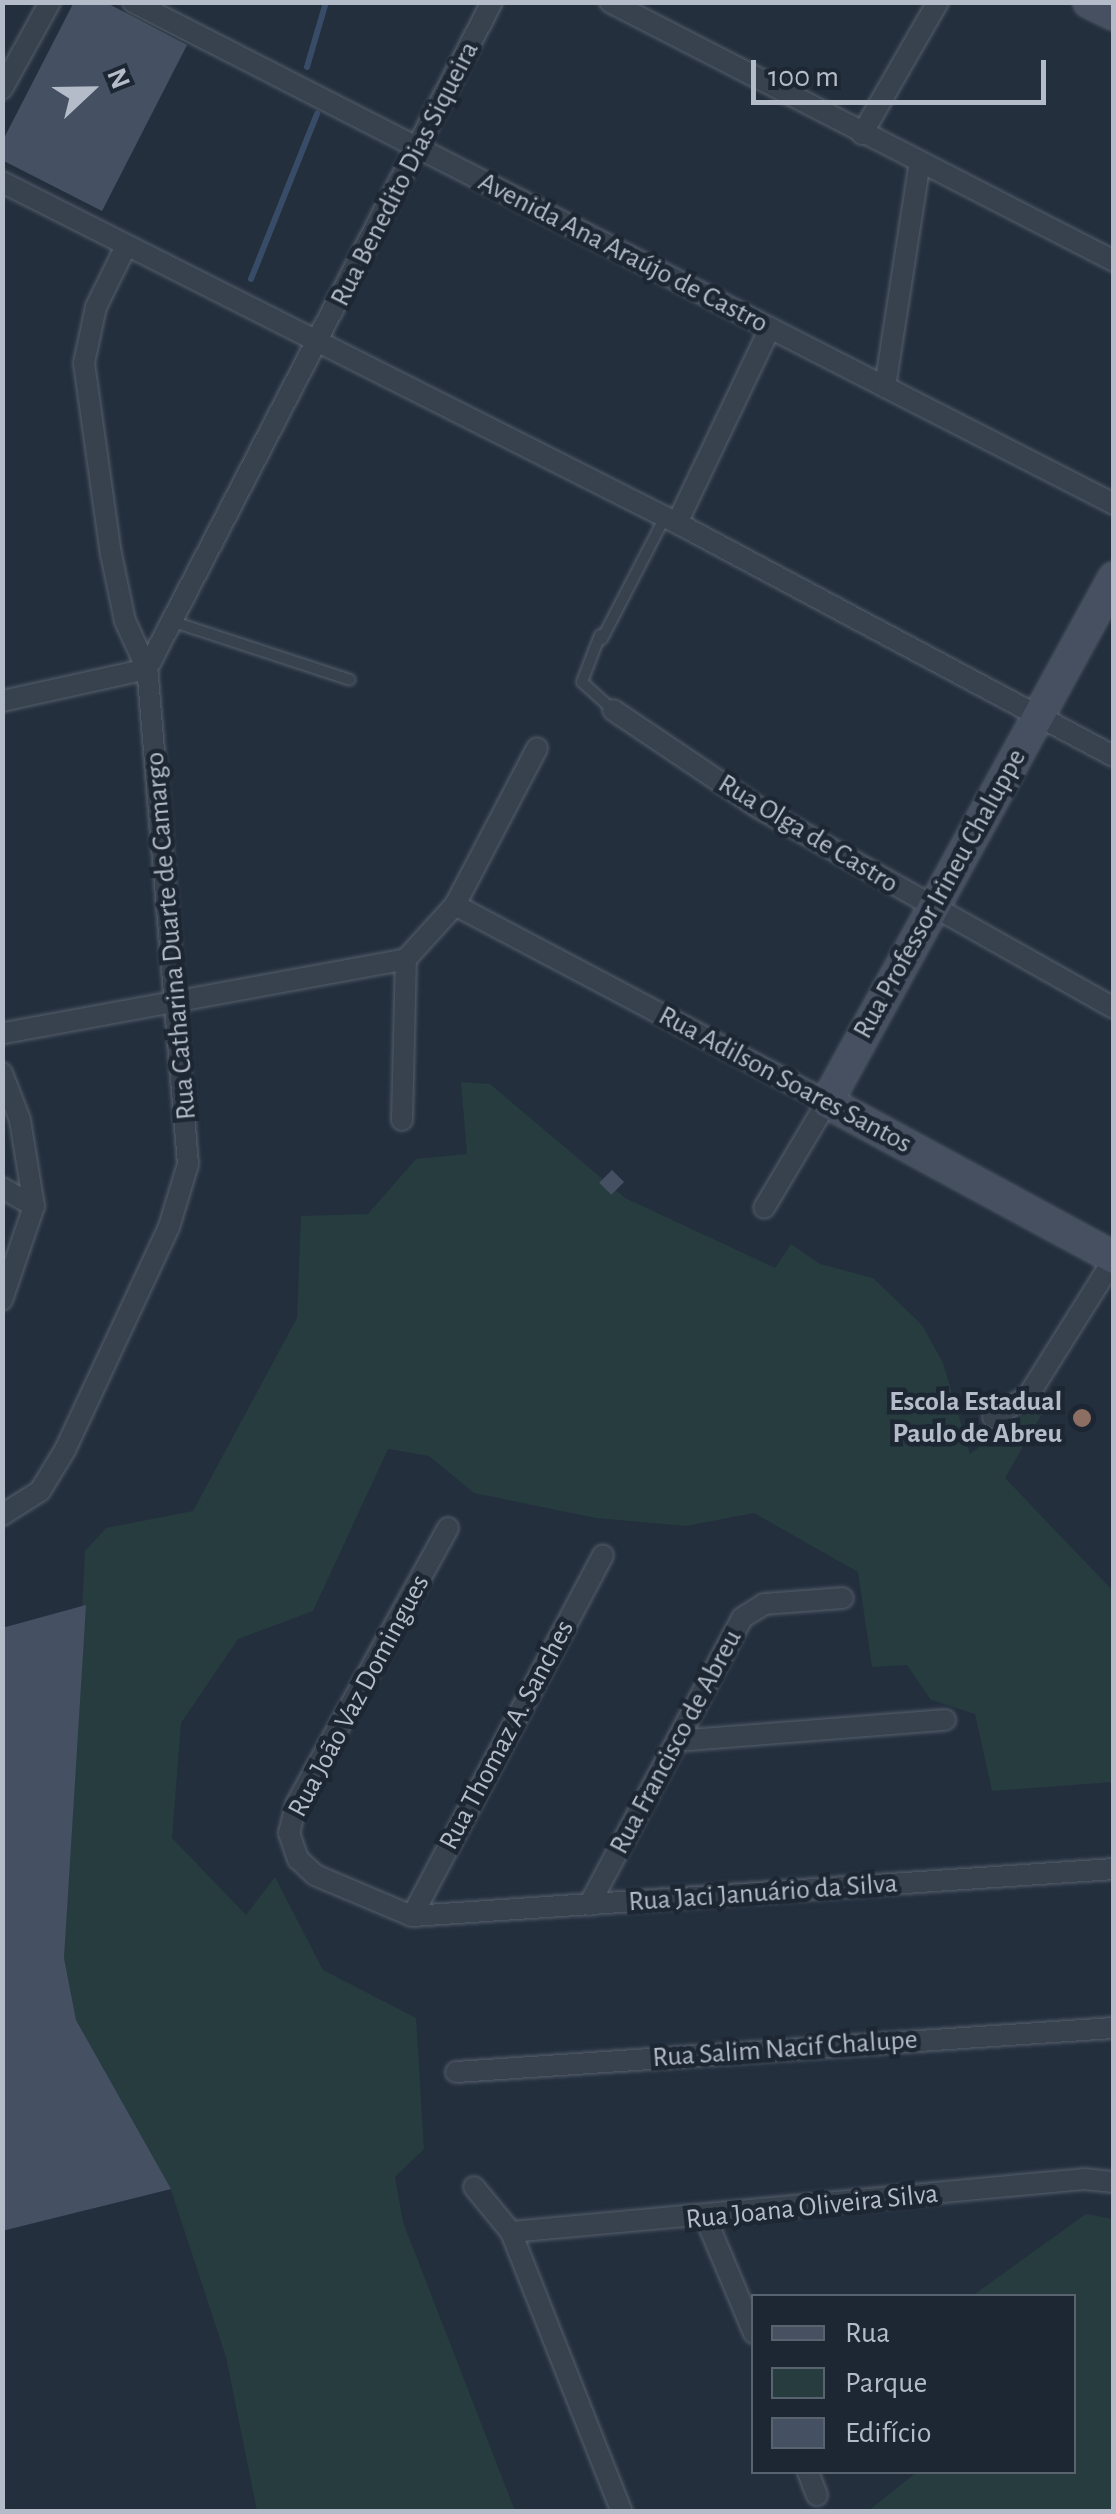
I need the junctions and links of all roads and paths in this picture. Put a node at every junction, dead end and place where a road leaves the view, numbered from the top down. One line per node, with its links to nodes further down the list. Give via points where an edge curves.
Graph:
1 (50, 2): 8 (street)
2 (133, 2): 10 (street, Avenida Ana Araújo de Castro)
3 (492, 2): 10 (street, Rua Benedito Dias Siqueira)
4 (610, 2): 9 (street)
5 (938, 2): 9 (street)
6 (1089, 2): 7 (street)
7 (1114, 14)
8 (2, 89)
9 (862, 134): 11 (street)
10 (416, 148): 15 (street, Avenida Ana Araújo de Castro); 16 (street, Rua Benedito Dias Siqueira)
11 (920, 162): 14 (street); 17 (street)
12 (2, 182): 13 (street)
13 (126, 246): 16 (street); 22 (street, via 96,308 84,363 111,554 125,620)
14 (1114, 262)
15 (770, 328): 17 (street, Avenida Ana Araújo de Castro); 19 (street)
16 (319, 346): 19 (street); 21 (street)
17 (886, 386): 18 (street, Avenida Ana Araújo de Castro)
18 (1114, 504)
19 (671, 520): 25 (lane, via 600,634 582,682); 26 (street)
20 (1114, 578): 26 (street, Rua Professor Irineu Chaluppe)
21 (170, 621): 22 (street); 23 (lane)
22 (148, 669): 24 (street); 32 (street, Rua Catharina Duarte de Camargo)
23 (350, 680)
24 (2, 702)
25 (612, 710): 30 (street, Rua Olga de Castro, via 759,808)
26 (1038, 716): 28 (street); 30 (street, Rua Professor Irineu Chaluppe)
27 (537, 748): 29 (street)
28 (1114, 756)
29 (454, 905): 31 (street); 36 (street, Rua Adilson Soares Santos)
30 (932, 907): 33 (street, Rua Olga de Castro); 36 (street, Rua Professor Irineu Chaluppe)
31 (406, 960): 32 (street); 37 (street)
32 (179, 996): 34 (street); 44 (street, Rua Catharina Duarte de Camargo, via 188,1164 169,1227 65,1450 40,1491)
33 (1114, 1008)
34 (3, 1027): 35 (street)
35 (4, 1075): 39 (street)
36 (827, 1102): 40 (street, Rua Professor Irineu Chaluppe); 41 (street, Rua Adilson Soares Santos)
37 (402, 1120)
38 (2, 1188): 39 (street)
39 (34, 1206): 42 (street)
40 (764, 1208)
41 (1114, 1259): 43 (street, via 1028,1396)
42 (2, 1300)
43 (993, 1416)
44 (2, 1515)
45 (448, 1528): 52 (street, Rua João Vaz Domingues, via 296,1805 289,1833 298,1859 315,1875)
46 (603, 1555): 52 (street, Rua Thomaz A. Sanches)
47 (843, 1598): 49 (street, Rua Francisco de Abreu, via 764,1604 742,1618)
48 (946, 1720): 49 (street)
49 (677, 1742): 51 (street, Rua Francisco de Abreu)
50 (1114, 1869): 51 (street, Rua Jaci Januário da Silva)
51 (589, 1906): 52 (street, Rua Jaci Januário da Silva)
52 (412, 1916)
53 (1114, 2028): 54 (street, Rua Salim Nacif Chalupe)
54 (456, 2072)
55 (1114, 2182): 57 (street, Rua Joana Oliveira Silva)
56 (474, 2187): 58 (street)
57 (706, 2219): 58 (street, Rua Joana Oliveira Silva); 59 (street)
58 (510, 2232): 62 (street)
59 (751, 2326)
60 (809, 2474): 61 (street)
61 (816, 2495)
62 (622, 2512)

